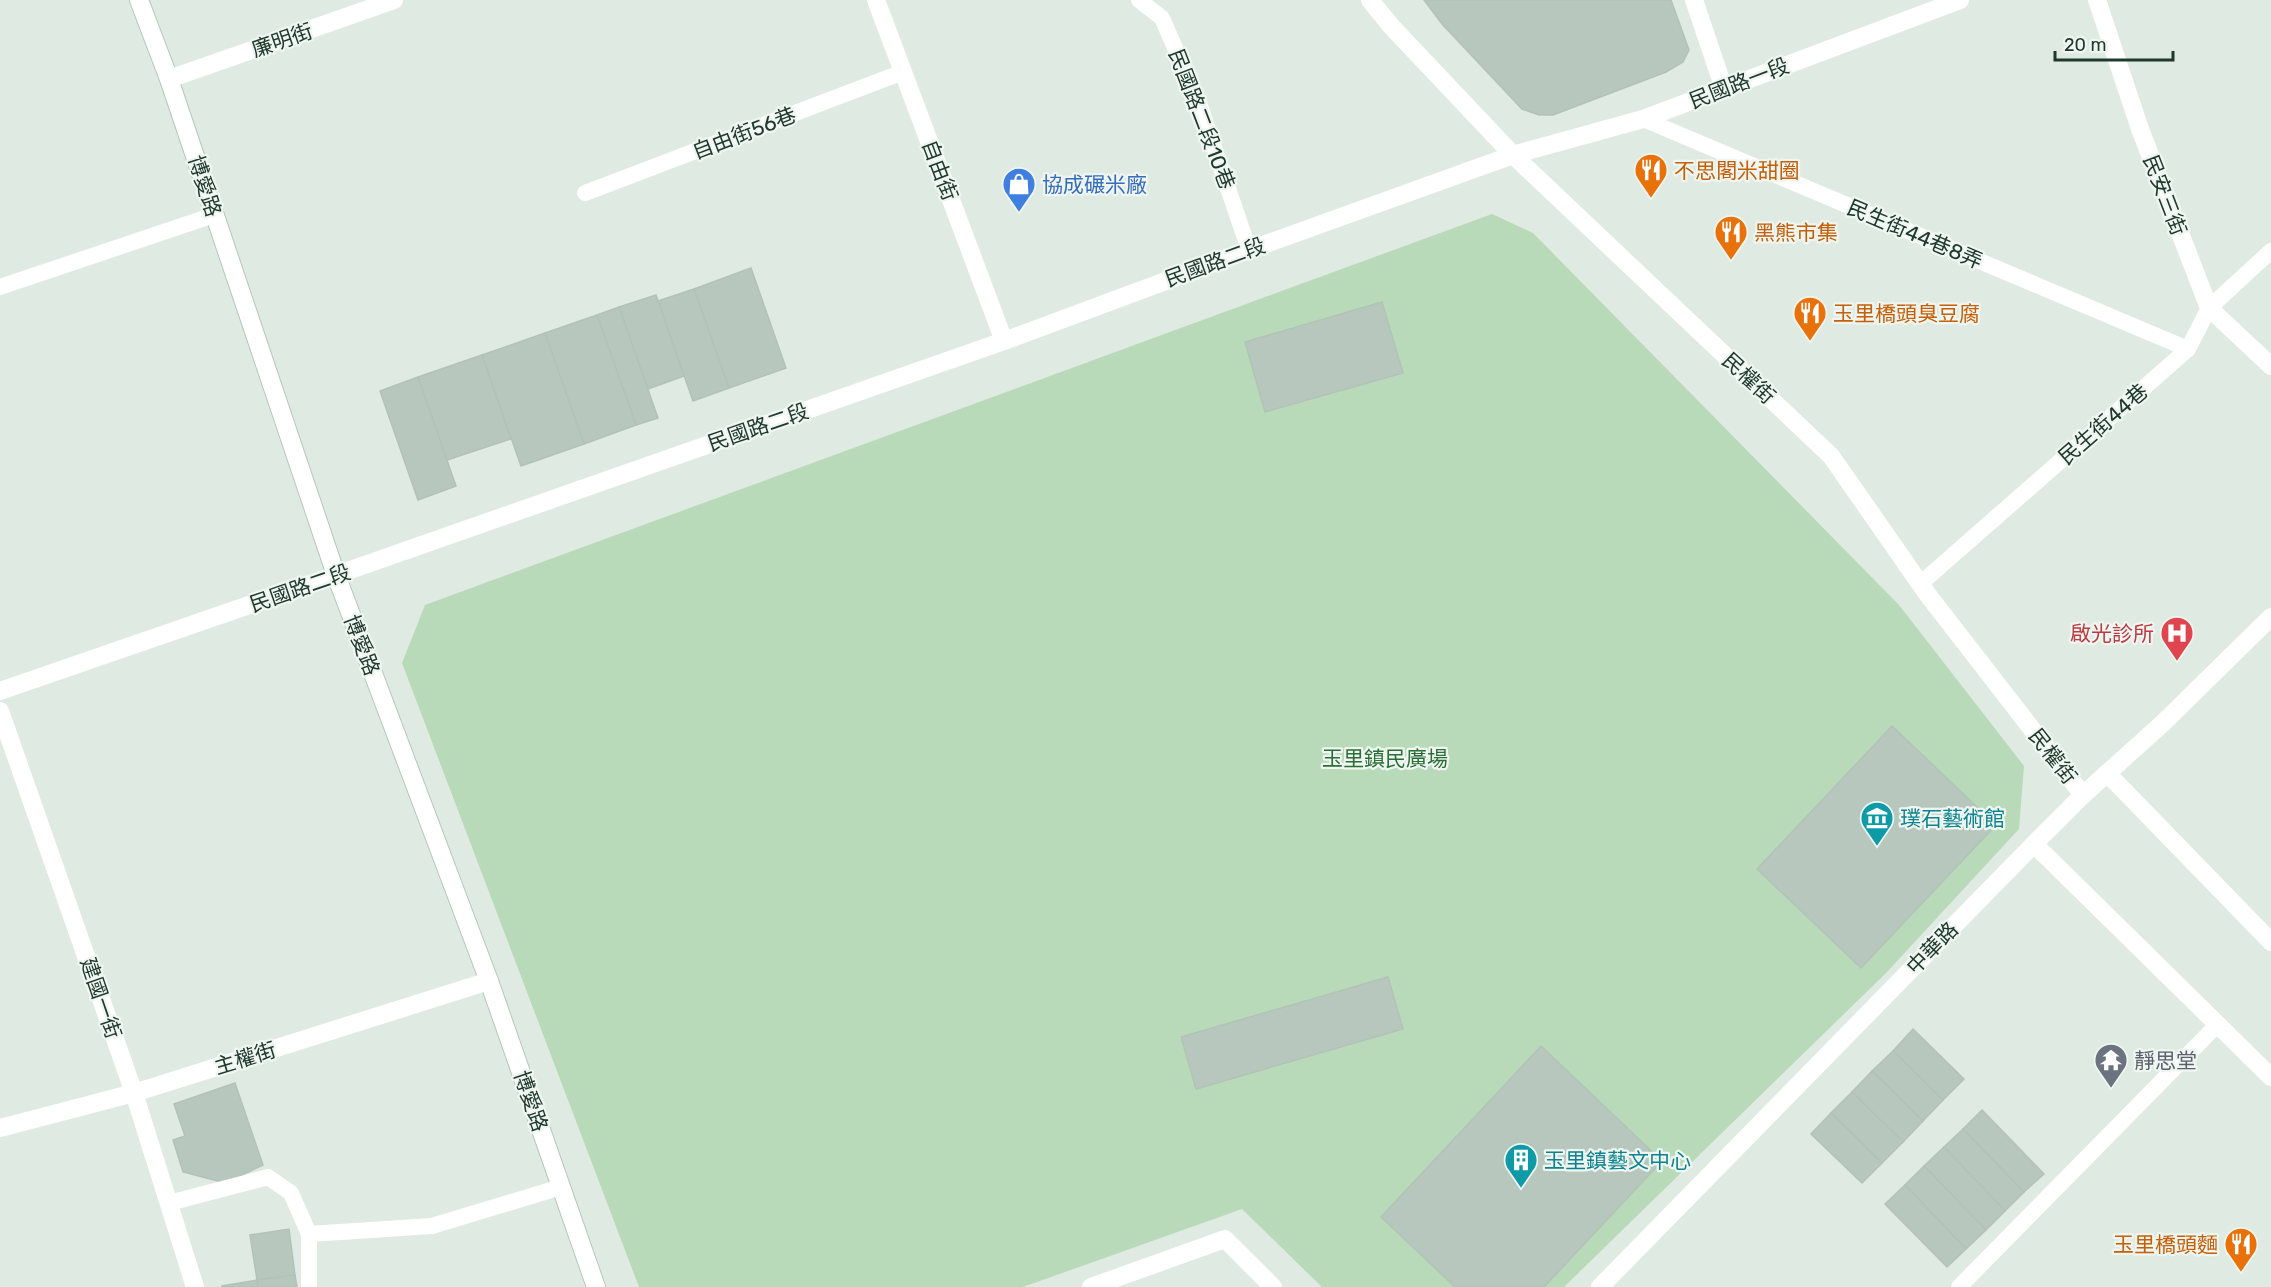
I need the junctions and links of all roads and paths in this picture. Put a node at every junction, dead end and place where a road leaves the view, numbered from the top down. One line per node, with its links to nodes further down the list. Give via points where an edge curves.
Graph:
1 (139, 0): 10 (street, 博愛路)
2 (394, 0): 10 (street, 廉明街)
3 (876, 0): 9 (street, 自由街)
4 (1139, 0): 16 (lane, 民國路二段10巷, via 1162,18 1200,103)
5 (1370, 0): 13 (street, 民權街)
6 (1694, 0): 11 (street)
7 (1960, 0): 11 (street, 民國路一段)
8 (2097, 0): 19 (street, 民安三街, via 2140,129)
9 (903, 72): 14 (lane, 自由街56巷); 20 (street, 自由街)
10 (169, 79): 15 (street, 博愛路)
11 (1724, 89): 12 (street, 民國路一段)
12 (1643, 119): 13 (street, 民國路一段); 21 (lane, 民生街44巷8弄)
13 (1514, 155): 16 (street, 民國路二段); 24 (street, 民權街, via 1831,456)
14 (585, 194)
15 (214, 215): 18 (lane); 23 (street, 博愛路)
16 (1249, 249): 20 (street, 民國路二段)
17 (2271, 251): 19 (lane, 民生街44巷)
18 (0, 287)
19 (2209, 308): 21 (lane, 民生街44巷); 22 (street, 民安三街)
20 (1005, 341): 23 (street, 民國路二段)
21 (2188, 349): 24 (lane, 民生街44巷)
22 (2271, 366)
23 (336, 575): 26 (street, 民國路二段); 32 (street, 博愛路)
24 (1920, 584): 29 (street, 民權街)
25 (2271, 616): 28 (street, 中華路)
26 (0, 691)
27 (0, 711): 35 (street, 建國一街)
28 (2108, 773): 29 (street, 中華路); 31 (street, 民權街)
29 (2083, 795): 30 (street, 中華路)
30 (2034, 844): 33 (street); 45 (street, 中華路)
31 (2271, 942)
32 (489, 981): 35 (street, 主權街); 37 (street, 博愛路)
33 (2218, 1024): 34 (street); 46 (lane)
34 (2271, 1077)
35 (134, 1093): 36 (street, 主權街); 38 (street, 建國一街)
36 (0, 1128)
37 (561, 1187): 39 (lane, via 432,1226); 42 (street, 博愛路)
38 (169, 1203): 39 (lane, via 268,1177 291,1193); 40 (street, 建國一街)
39 (309, 1234): 41 (lane)
40 (195, 1287)
41 (309, 1287)
42 (596, 1287)
43 (1091, 1287): 44 (street, via 1225,1239)
44 (1273, 1287)
45 (1600, 1287)
46 (1959, 1287)

